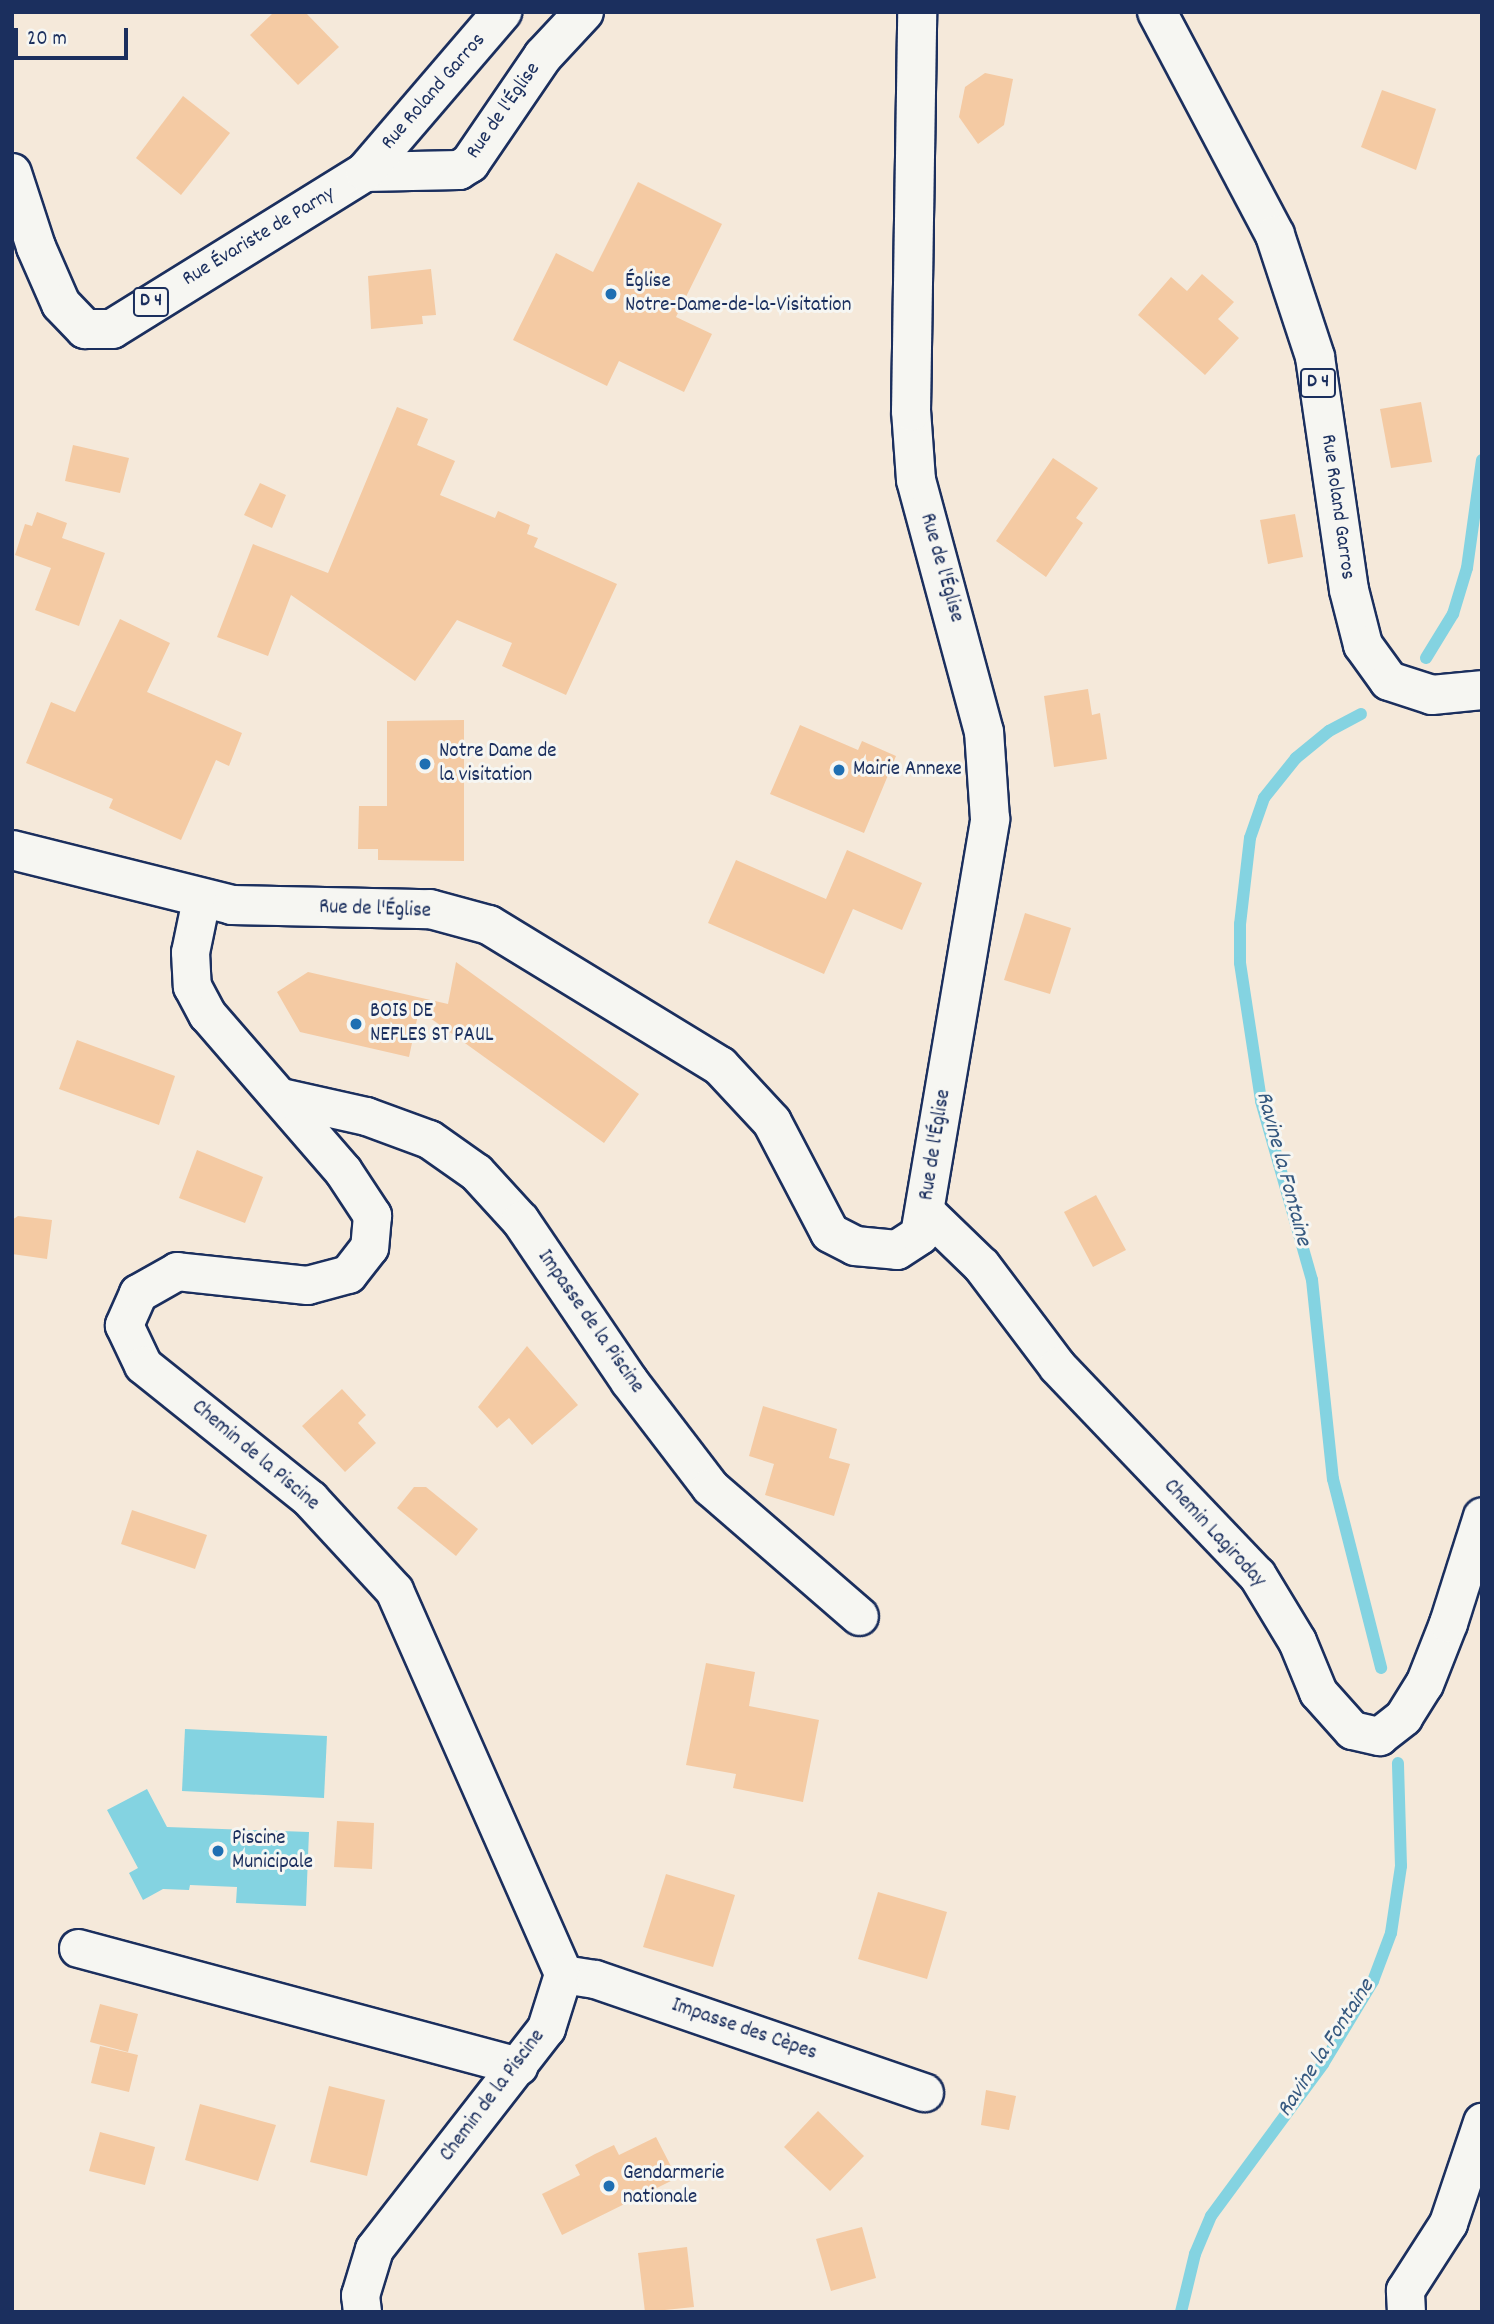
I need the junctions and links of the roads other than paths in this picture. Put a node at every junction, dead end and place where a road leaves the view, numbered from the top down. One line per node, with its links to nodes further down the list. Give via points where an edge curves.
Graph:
1 (502, 12): 6 (street, Rue Roland Garros / D 4)
2 (584, 12): 6 (street, Rue de l'Église, via 543,56 470,163 459,170)
3 (916, 12): 11 (street, Rue de l'Église, via 911,411 916,480 984,732 990,819)
4 (1157, 12): 7 (street, Rue Roland Garros / D 4, via 1279,247 1315,357 1349,590 1363,645 1389,681 1432,695)
5 (12, 173): 6 (street, Rue Évariste de Parny / D 4, via 61,304 85,329 112,330)
6 (365, 173)
7 (1482, 690)
8 (12, 850): 9 (street, Rue de l'Église)
9 (201, 899): 10 (street, Chemin de la Piscine, via 190,952 192,986 207,1014); 11 (street, Rue de l'Église, via 232,905 430,909 489,925 720,1066 772,1122 830,1233 855,1246 897,1250 920,1235)
10 (281, 1097): 13 (street, Impasse de la Piscine, via 366,1116 429,1139 476,1172 520,1220 629,1381 710,1487); 15 (street, Chemin de la Piscine, via 343,1171 372,1215 369,1247 348,1275 307,1285 177,1271 138,1293 124,1325 143,1366 310,1499 394,1590)
11 (925, 1211): 12 (street, Chemin Lagiroday, via 981,1265 1057,1366 1257,1575 1297,1641 1318,1692 1352,1730 1379,1736 1410,1706 1448,1623)
12 (1482, 1516)
13 (859, 1616)
14 (78, 1948): 16 (street)
15 (563, 1974): 16 (street, Chemin de la Piscine, via 546,2028); 17 (street, Impasse des Cèpes, via 595,1979)
16 (518, 2066): 19 (street, Chemin de la Piscine, via 374,2249 360,2295)
17 (924, 2092)
18 (1482, 2122): 20 (street, via 1448,2222 1405,2290)
19 (362, 2312)
20 (1406, 2312)

